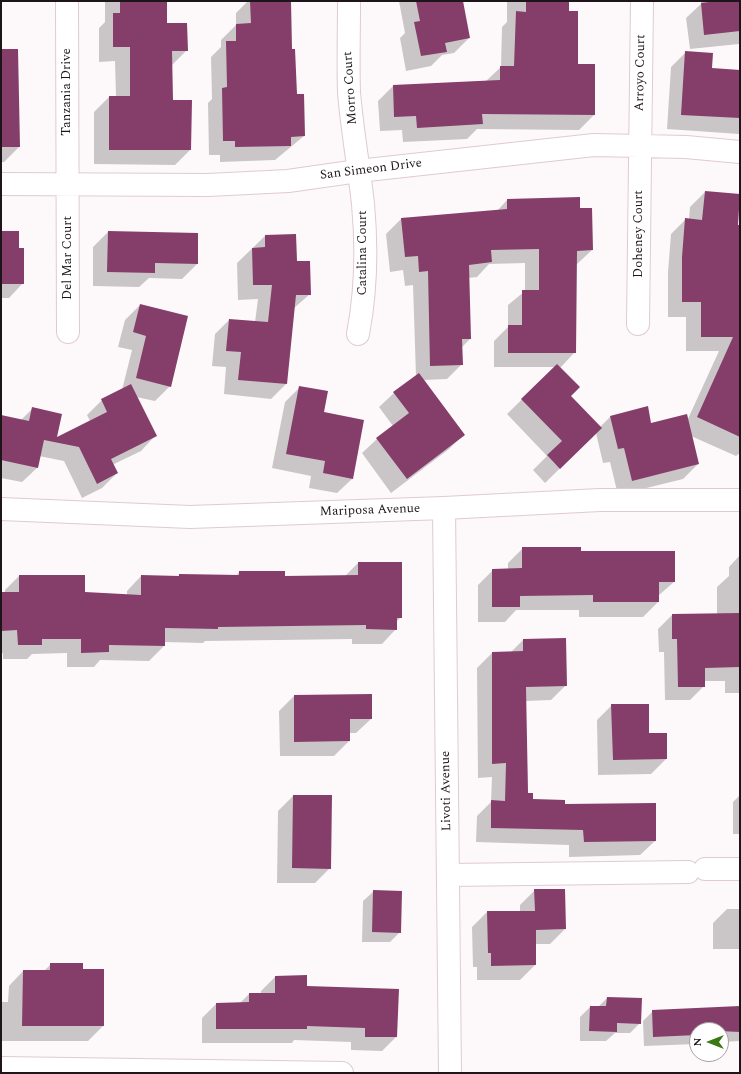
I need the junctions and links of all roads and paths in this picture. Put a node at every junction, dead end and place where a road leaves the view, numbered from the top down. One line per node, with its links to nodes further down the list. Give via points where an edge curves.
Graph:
1 (67, 1): 8 (street, Tanzania Drive)
2 (642, 1): 4 (street, Arroyo Court)
3 (349, 4): 6 (street, Morro Court, via 349,93)
4 (640, 145): 5 (street, San Simeon Drive); 6 (street, San Simeon Drive, via 594,145); 9 (street, Doheney Court)
5 (740, 152)
6 (358, 171): 8 (street, San Simeon Drive, via 288,181 208,185); 11 (street, Catalina Court, via 363,205 365,253)
7 (1, 184): 8 (street, San Simeon Drive)
8 (67, 184): 10 (street, Del Mar Court)
9 (638, 324)
10 (68, 332)
11 (358, 334)
12 (740, 500): 13 (street, Mariposa Avenue, via 600,500)
13 (444, 508): 14 (street, Mariposa Avenue, via 190,517); 16 (street, Livoti Avenue)
14 (1, 509)
15 (740, 868): 16 (street)
16 (448, 875): 19 (street, Livoti Avenue)
17 (1, 1068): 18 (street)
18 (342, 1073)
19 (450, 1073)

